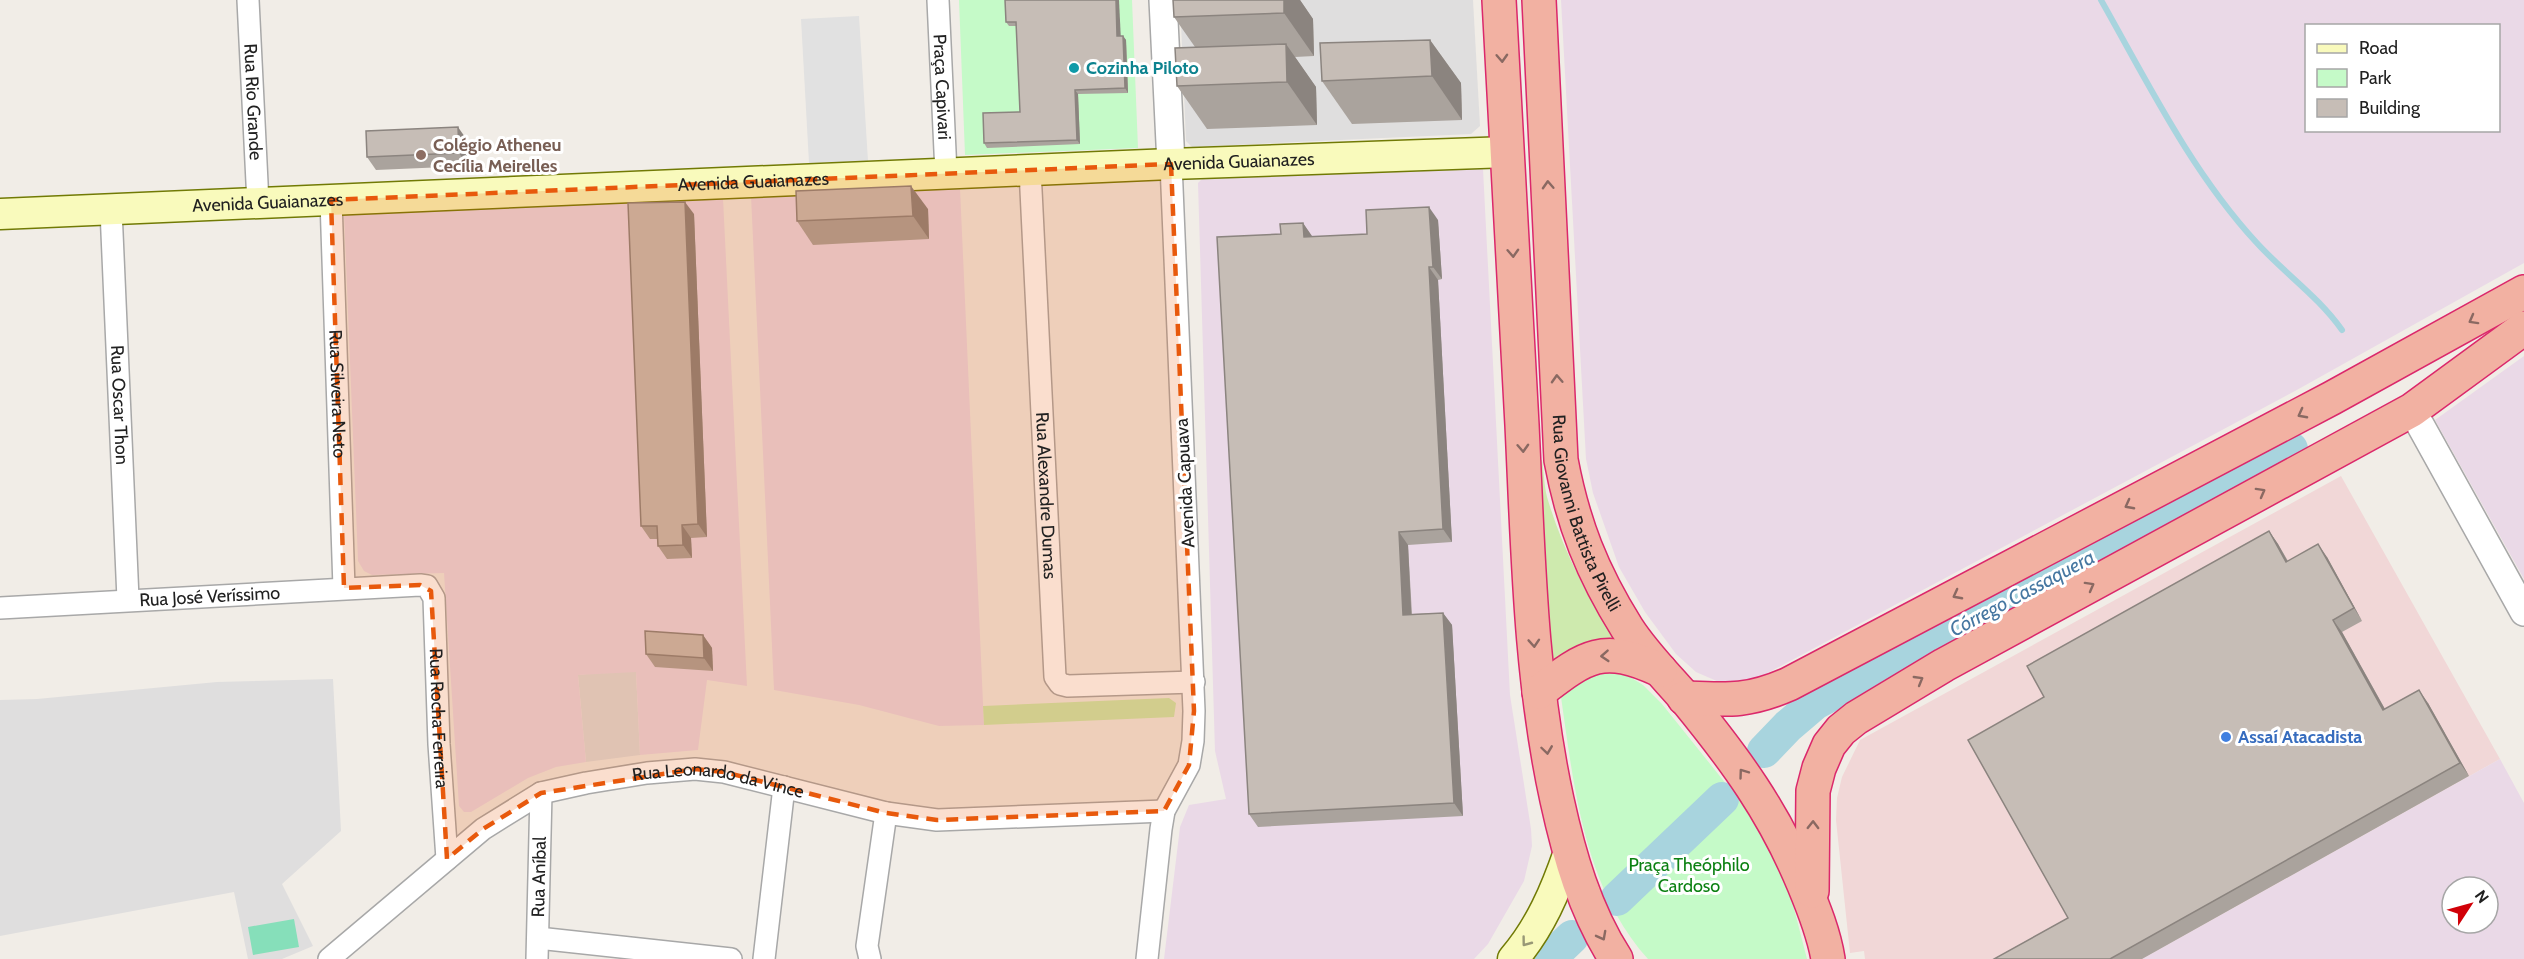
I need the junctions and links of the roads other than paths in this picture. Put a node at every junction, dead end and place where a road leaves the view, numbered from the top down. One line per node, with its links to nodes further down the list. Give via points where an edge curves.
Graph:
1 (248, 0): 11 (street, Rua Rio Grande)
2 (938, 0): 9 (street, Praça Capivari)
3 (1163, 0): 7 (street, Avenida Capuava)
4 (1499, 0): 6 (highway, one-way to 6)
5 (1539, 0): 22 (highway, Rua Giovanni Battista Pirelli, one-way to 5, via 1628,629 1590,564 1561,460)
6 (1508, 152): 7 (main road, Avenida Guaianazes); 24 (highway, one-way to 24)
7 (1171, 164): 8 (main road, Avenida Guaianazes); 23 (street, Avenida Capuava)
8 (1030, 170): 9 (main road, Avenida Guaianazes); 23 (street, Rua Alexandre Dumas, via 1054,677 1059,684 1068,686)
9 (946, 173): 10 (main road, Avenida Guaianazes)
10 (331, 200): 11 (main road, Avenida Guaianazes); 18 (street, Rua Silveira Neto)
11 (258, 203): 12 (main road, Avenida Guaianazes)
12 (111, 210): 13 (main road, Avenida Guaianazes); 19 (street, Rua Oscar Thon)
13 (0, 214)
14 (2524, 292): 25 (highway, one-way to 25, via 2332,398 1789,684 1734,701)
15 (2524, 328): 16 (highway)
16 (2412, 410): 21 (street); 32 (highway, one-way to 16, via 1813,791 1819,768 1841,730 1944,665)
17 (420, 585): 18 (street, Rua José Veríssimo); 31 (street, Rua Rocha Ferreira, via 427,586 434,598)
18 (344, 588): 19 (street, Rua José Veríssimo)
19 (128, 599): 20 (street, Rua José Veríssimo)
20 (0, 608)
21 (2524, 612)
22 (1660, 670): 24 (highway, one-way to 24, via 1639,660 1603,655 1586,659); 25 (highway, Rua Giovanni Battista Pirelli)
23 (1194, 682): 28 (street, Avenida Capuava, via 1189,765)
24 (1539, 692): 30 (highway, one-way to 30, via 1549,765)
25 (1684, 698): 32 (highway, Rua Giovanni Battista Pirelli, one-way to 25, via 1761,799)
26 (784, 787): 27 (street, Rua Leonardo da Vince, via 695,769 647,773); 29 (street, Rua Leonardo da Vince); 36 (street)
27 (541, 793): 31 (street, Rua Leonardo da Vince, via 483,829); 33 (street, Rua Aníbal)
28 (1164, 811): 29 (street, Rua Leonardo da Vince, via 937,820); 38 (street, Avenida Capuava)
29 (886, 813): 37 (street, via 867,946)
30 (1569, 852): 39 (main road, one-way to 39, via 1543,915); 40 (highway, one-way to 40, via 1590,911)
31 (447, 859): 34 (street, Rua Leonardo da Vince)
32 (1812, 904): 41 (highway, Rua Giovanni Battista Pirelli)
33 (538, 949): 35 (street)
34 (329, 959)
35 (730, 959)
36 (765, 959)
37 (870, 959)
38 (1147, 959)
39 (1513, 959)
40 (1616, 959)
41 (1827, 959)

